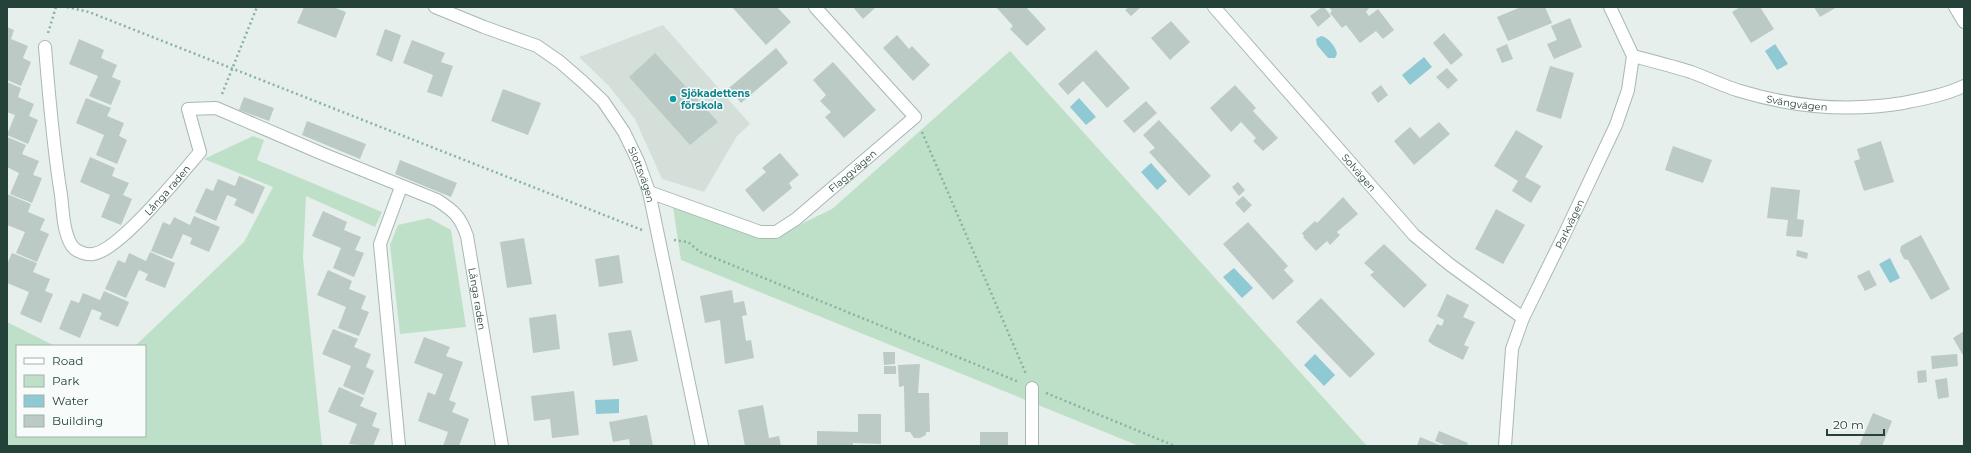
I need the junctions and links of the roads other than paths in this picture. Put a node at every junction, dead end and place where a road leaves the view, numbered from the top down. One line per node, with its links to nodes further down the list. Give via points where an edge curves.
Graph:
1 (435, 7): 11 (street, Slottsvägen, via 537,46 560,62 603,101 624,132 638,160)
2 (815, 7): 11 (street, Flaggvägen, via 915,117 801,215 776,232 760,232)
3 (1214, 7): 12 (street, Solvägen, via 1414,235)
4 (1610, 7): 8 (street)
5 (1955, 7): 6 (street)
6 (1964, 22)
7 (45, 47): 10 (street, Långa raden, via 56,161 66,229 72,247 85,254 94,254 109,248 150,209 200,152 188,109 216,108)
8 (1633, 56): 9 (street, Svängvägen, via 1691,72 1739,91 1791,104 1817,107 1878,107 1952,92); 12 (street, Parkvägen, via 1628,90 1616,125)
9 (1964, 86)
10 (402, 186): 14 (street, via 380,244); 15 (street, Långa raden, via 437,200 453,210 461,220 467,236)
11 (649, 192): 16 (street, Slottsvägen)
12 (1523, 318): 18 (street, Parkvägen, via 1512,349)
13 (1032, 388): 17 (street)
14 (399, 446)
15 (502, 446)
16 (702, 446)
17 (1032, 446)
18 (1506, 446)

